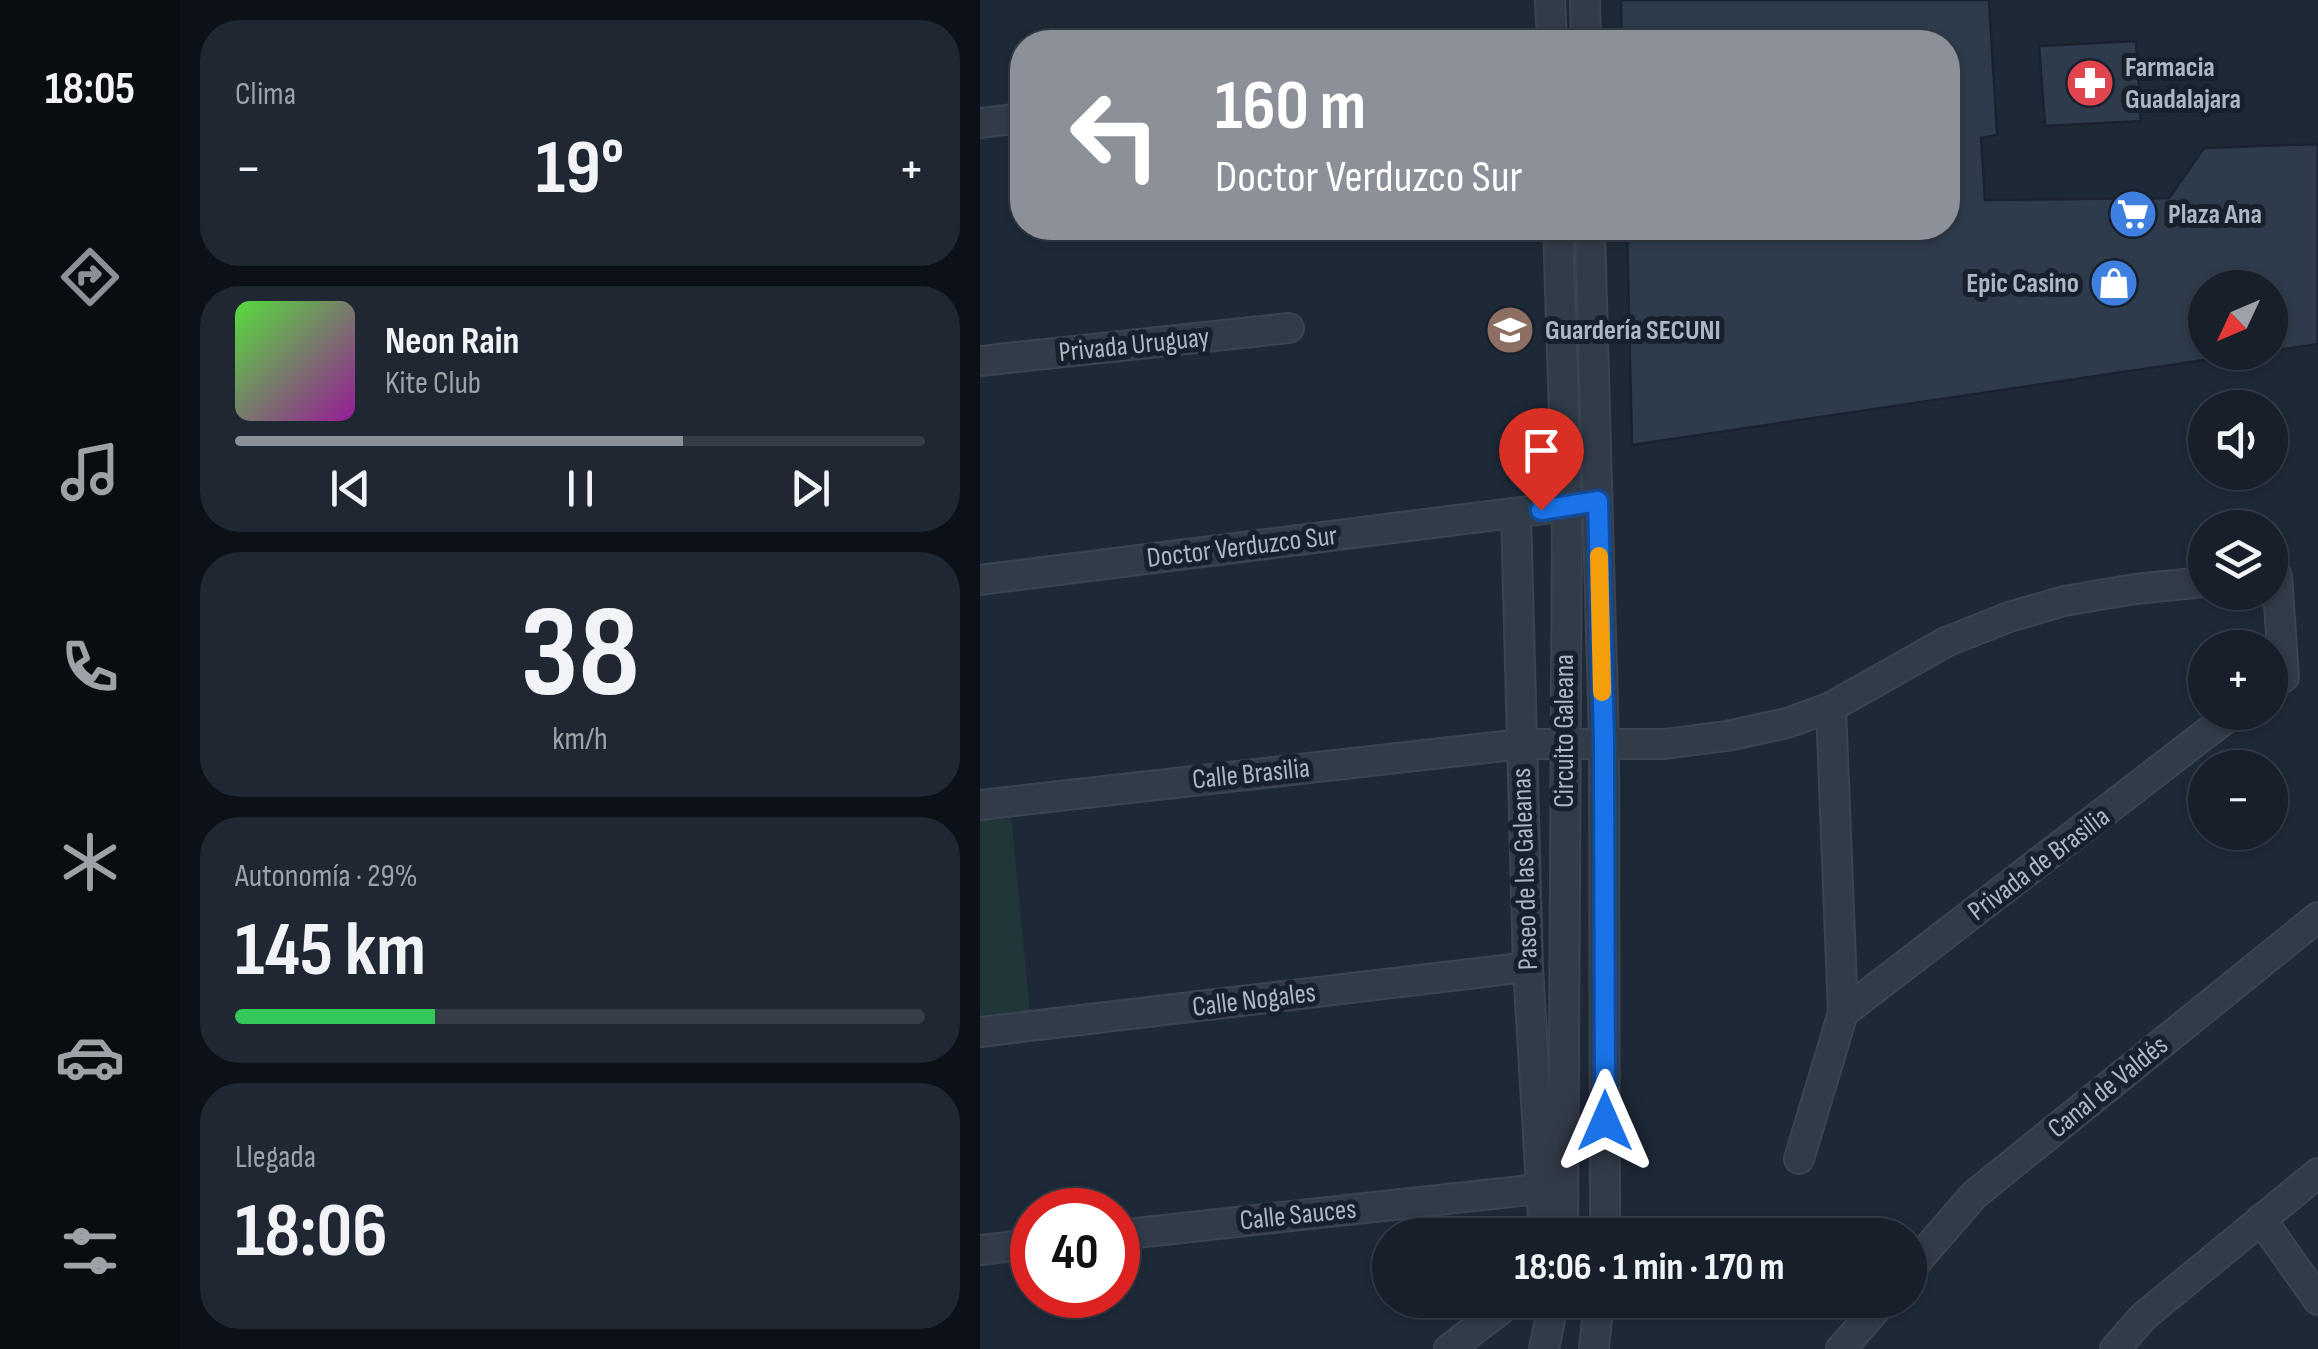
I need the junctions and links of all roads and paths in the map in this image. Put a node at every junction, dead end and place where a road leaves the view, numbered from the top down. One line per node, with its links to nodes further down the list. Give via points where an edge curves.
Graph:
1 (1550, 0): 3 (street)
2 (1584, 0): 4 (street)
3 (1551, 30)
4 (1585, 30)
5 (1010, 119): 6 (street)
6 (980, 123)
7 (1558, 240): 12 (street, Circuito Galeana)
8 (1590, 240): 11 (street, Circuito Galeana)
9 (1288, 328): 10 (street, Privada Uruguay)
10 (980, 361)
11 (1598, 501): 12 (street, Doctor Verduzco Sur); 18 (street, Circuito Galeana)
12 (1567, 507): 13 (street, Doctor Verduzco Sur); 19 (street, Circuito Galeana)
13 (1510, 513): 14 (street, Doctor Verduzco Sur); 20 (street, Paseo de las Galeanas)
14 (980, 580)
15 (2188, 584): 16 (street, via 2082,598 2009,617 1946,642)
16 (1831, 706): 18 (street, via 1727,736); 24 (street)
17 (2211, 730): 24 (street, Privada de Brasilia)
18 (1604, 742): 19 (street, Calle Brasilia); 31 (street, Circuito Galeana)
19 (1564, 743): 20 (street, Calle Brasilia); 30 (street, Circuito Galeana)
20 (1522, 744): 21 (street, Calle Brasilia); 23 (street, Paseo de las Galeanas)
21 (980, 805)
22 (2318, 918): 35 (street, Canal de Valdés, via 1974,1195)
23 (1528, 967): 25 (street, Calle Nogales); 28 (street, Paseo de las Galeanas)
24 (1842, 1013): 26 (street)
25 (980, 1032)
26 (1799, 1159)
27 (2318, 1173): 32 (street)
28 (1539, 1189): 29 (street, Paseo de las Galeanas); 33 (street, Calle Sauces)
29 (1542, 1218)
30 (1563, 1218)
31 (1605, 1218)
32 (2261, 1219): 37 (street); 46 (street, via 2143,1317)
33 (1140, 1233)
34 (1010, 1247): 36 (street)
35 (1927, 1249)
36 (980, 1250)
37 (2318, 1300)
38 (1490, 1318): 42 (street)
39 (1550, 1318): 43 (street)
40 (1597, 1318): 44 (street)
41 (1868, 1318): 45 (street)
42 (1449, 1349)
43 (1544, 1349)
44 (1594, 1349)
45 (1841, 1349)
46 (2115, 1349)

